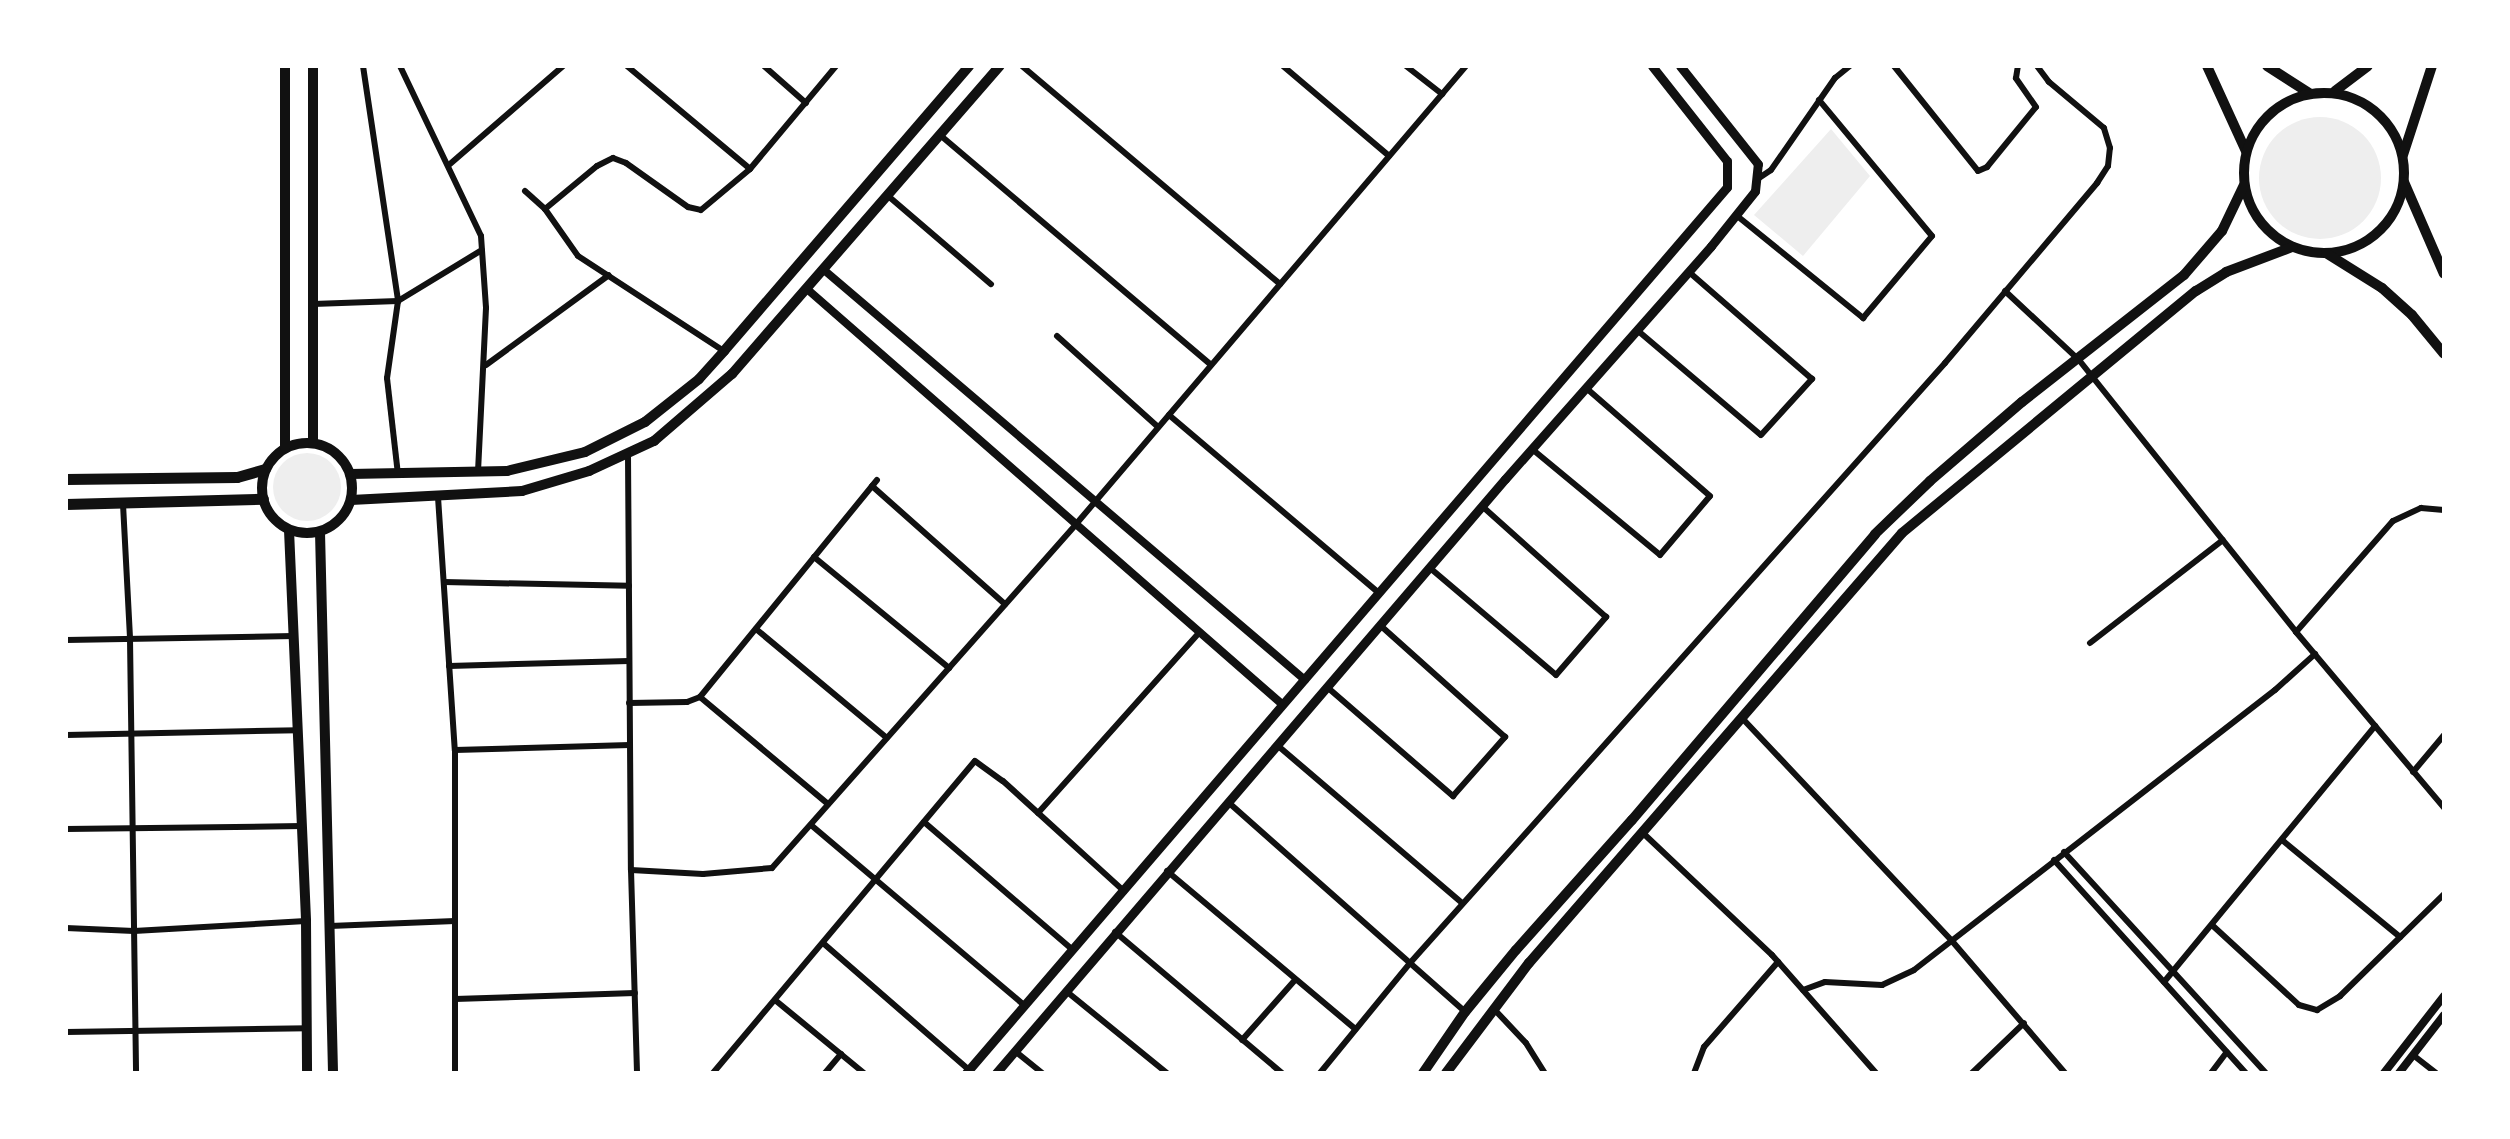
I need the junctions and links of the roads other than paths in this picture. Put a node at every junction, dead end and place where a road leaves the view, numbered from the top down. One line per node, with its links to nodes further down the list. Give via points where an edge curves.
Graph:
1 (285, 66): 72 (main road)
2 (313, 66): 59 (main road)
3 (363, 66): 58 (street)
4 (400, 66): 34 (street)
5 (563, 66): 34 (street)
6 (627, 66): 35 (street)
7 (764, 66): 29 (street)
8 (836, 66): 29 (street)
9 (969, 66): 43 (main road)
10 (1000, 66): 30 (main road)
11 (1022, 66): 53 (street)
12 (1283, 66): 33 (street)
13 (1406, 66): 27 (street)
14 (1466, 66): 27 (street)
15 (1652, 66): 96 (main road, via 1727,161 1727,187)
16 (1680, 66): 36 (main road, via 1758,164)
17 (1850, 66): 28 (street)
18 (1894, 66): 19 (street, via 1978,171 2036,107 2016,78)
19 (2018, 66)
20 (2037, 66): 56 (street, via 2104,128 2108,166)
21 (2207, 66): 31 (main road)
22 (2267, 66): 26 (main road)
23 (2368, 66): 25 (main road)
24 (2432, 66): 32 (main road)
25 (2335, 91): 26 (main road); 32 (main road, via 2378,113 2396,135)
26 (2309, 93): 31 (main road, via 2287,101 2264,119)
27 (1442, 94): 33 (street)
28 (1819, 100): 36 (street, via 1771,170); 42 (street, via 1932,236 1863,318)
29 (806, 103): 35 (street)
30 (940, 135): 40 (main road); 66 (street)
31 (2246, 151): 38 (main road)
32 (2403, 155): 37 (main road)
33 (1389, 156): 53 (street)
34 (450, 164): 45 (street, via 478,227)
35 (750, 169): 41 (street, via 701,210 688,207 613,158)
36 (1759, 178): 42 (main road)
37 (2404, 182): 47 (main road, via 2395,211 2377,233 2359,245); 50 (main road)
38 (2244, 185): 44 (main road, via 2266,229); 64 (main road, via 2222,231 2184,275)
39 (525, 191): 41 (street)
40 (887, 195): 46 (main road); 52 (street)
41 (545, 209): 51 (street, via 578,256)
42 (1736, 215): 49 (main road)
43 (821, 239): 46 (main road); 54 (main road)
44 (2292, 247): 47 (main road); 67 (main road, via 2226,272 2196,291)
45 (482, 250): 58 (street); 65 (street)
46 (838, 253): 48 (main road)
47 (2326, 253): 63 (main road, via 2382,288)
48 (824, 270): 55 (main road); 83 (street)
49 (1689, 272): 60 (main road); 60 (street, via 1812,379 1761,435)
50 (2444, 274)
51 (609, 275): 62 (street); 65 (street)
52 (991, 284)
53 (1280, 284): 66 (street)
54 (780, 286): 57 (main road); 62 (main road)
55 (807, 289): 57 (main road); 88 (street)
56 (2005, 291): 64 (street); 144 (street)
57 (796, 300): 74 (main road, via 732,374 686,417)
58 (398, 301): 59 (street); 77 (street, via 387,378)
59 (313, 304): 71 (main road)
60 (1637, 330): 68 (main road)
61 (1057, 336): 70 (street)
62 (724, 351): 78 (main road, via 699,379 645,422 585,452)
63 (2444, 354)
64 (2079, 360): 67 (street); 169 (main road, via 1964,451 1875,534)
65 (485, 365): 78 (street)
66 (1211, 365): 69 (street)
67 (2093, 376): 91 (street); 115 (main road, via 1902,533)
68 (1586, 388): 73 (main road); 73 (street, via 1710,496 1660,555)
69 (1169, 415): 70 (street); 96 (street)
70 (1158, 427): 83 (street)
71 (313, 443): 72 (main road); 76 (main road, via 340,457)
72 (285, 448): 75 (main road)
73 (1532, 449): 86 (main road)
74 (628, 455): 80 (main road, via 522,491); 95 (street)
75 (265, 469): 79 (highway, via 237,477); 81 (main road)
76 (350, 474): 77 (main road); 82 (main road)
77 (398, 474): 78 (main road)
78 (477, 474)
79 (66, 479)
80 (438, 497): 82 (main road); 94 (street)
81 (263, 499): 85 (highway); 89 (main road, via 269,514)
82 (351, 500): 90 (main road, via 341,519)
83 (1095, 501): 88 (street); 110 (street)
84 (66, 504): 85 (highway)
85 (123, 504): 103 (street)
86 (1482, 506): 93 (main road); 93 (street, via 1606,617 1556,675)
87 (2444, 510): 101 (street, via 2421,508 2393,521)
88 (1077, 523): 97 (street); 100 (street)
89 (289, 530): 90 (main road); 102 (main road)
90 (320, 532): 148 (main road)
91 (2223, 540): 101 (street); 105 (street)
92 (814, 557): 97 (street, via 875,483); 99 (street); 109 (street)
93 (1430, 568): 98 (main road)
94 (444, 582): 95 (street); 108 (street)
95 (629, 586): 107 (street)
96 (1379, 593): 110 (main road)
97 (1005, 604): 109 (street)
98 (1381, 626): 111 (main road); 111 (street, via 1505,737 1453,796)
99 (756, 629): 112 (street); 121 (street)
100 (1200, 632): 114 (street); 129 (street)
101 (2296, 632): 106 (street)
102 (294, 636): 103 (street); 117 (main road)
103 (130, 639): 104 (street); 118 (street)
104 (66, 640)
105 (2090, 643)
106 (2315, 654): 116 (street); 137 (street)
107 (629, 661): 108 (street); 113 (street)
108 (449, 666): 124 (street)
109 (949, 668): 121 (street)
110 (1305, 680): 114 (main road)
111 (1327, 687): 123 (main road)
112 (700, 697): 113 (street); 127 (street)
113 (629, 703): 122 (street)
114 (1283, 705): 142 (main road)
115 (1742, 718): 135 (main road); 153 (street)
116 (2375, 726): 125 (street); 136 (street)
117 (298, 730): 118 (street); 132 (main road)
118 (131, 734): 119 (street); 133 (street)
119 (66, 735)
120 (2444, 735): 125 (street)
121 (887, 738): 127 (street)
122 (630, 745): 124 (street); 139 (street)
123 (1277, 745): 126 (main road); 144 (street)
124 (455, 750): 146 (street)
125 (2413, 772): 128 (street)
126 (1228, 802): 140 (main road); 157 (street)
127 (828, 804): 131 (street)
128 (2444, 808)
129 (1038, 813): 130 (street, via 975,761); 142 (street)
130 (924, 822): 141 (street); 155 (street)
131 (811, 825): 139 (street, via 772,868 703,874); 141 (street)
132 (302, 826): 133 (street); 145 (main road)
133 (132, 828): 134 (street); 150 (street)
134 (66, 829)
135 (1644, 834): 156 (street); 168 (main road)
136 (2282, 840): 147 (street); 152 (street)
137 (2064, 852): 138 (street); 158 (street)
138 (2054, 860): 153 (street); 160 (street)
139 (631, 870): 163 (street)
140 (1167, 871): 151 (main road); 159 (street)
141 (876, 883): 154 (street); 167 (street)
142 (1124, 891): 155 (main road)
143 (2444, 894): 152 (street)
144 (1462, 903): 157 (street)
145 (306, 921): 150 (street); 172 (main road)
146 (455, 921): 148 (street); 165 (street)
147 (2212, 925): 152 (street, via 2299,1005 2317,1010 2340,996); 158 (street)
148 (330, 926): 184 (main road)
149 (66, 928): 150 (street)
150 (134, 931): 174 (street)
151 (1115, 932): 162 (main road); 176 (street)
152 (2400, 937)
153 (1952, 941): 161 (street, via 1893,981 1870,986 1825,982); 171 (street)
154 (823, 943): 166 (street); 181 (street)
155 (1073, 950): 167 (main road)
156 (1778, 962): 161 (street); 198 (street, via 1704,1047)
157 (1410, 963): 169 (street); 173 (street)
158 (2173, 972): 160 (street); 204 (street)
159 (1295, 980): 173 (street); 176 (street)
160 (2164, 982): 178 (street)
161 (1803, 990): 199 (street)
162 (1066, 991): 177 (main road); 192 (street)
163 (635, 993): 165 (street); 186 (street)
164 (2444, 996): 205 (street)
165 (455, 999): 185 (street)
166 (775, 1000): 179 (street); 187 (street)
167 (1025, 1006): 181 (main road)
168 (1493, 1008): 196 (main road); 197 (street)
169 (1465, 1012): 195 (main road)
170 (2444, 1015): 180 (street)
171 (2024, 1023): 200 (street); 201 (street)
172 (308, 1028): 174 (street); 183 (main road)
173 (1355, 1029): 194 (street)
174 (135, 1030): 175 (street); 182 (street)
175 (66, 1032)
176 (1242, 1040): 193 (street)
177 (1015, 1051): 190 (main road); 191 (street)
178 (2227, 1052): 202 (street); 203 (street)
179 (841, 1054): 188 (street); 189 (street)
180 (2413, 1055): 206 (street); 207 (street)
181 (968, 1071)
182 (136, 1073)
183 (307, 1073)
184 (333, 1073)
185 (455, 1073)
186 (637, 1073)
187 (713, 1073)
188 (825, 1073)
189 (864, 1073)
190 (996, 1073)
191 (1042, 1073)
192 (1167, 1073)
193 (1282, 1073)
194 (1320, 1073)
195 (1423, 1073)
196 (1446, 1073)
197 (1545, 1073)
198 (1694, 1073)
199 (1876, 1073)
200 (1972, 1073)
201 (2065, 1073)
202 (2211, 1073)
203 (2246, 1073)
204 (2266, 1073)
205 (2384, 1073)
206 (2399, 1073)
207 (2436, 1073)

